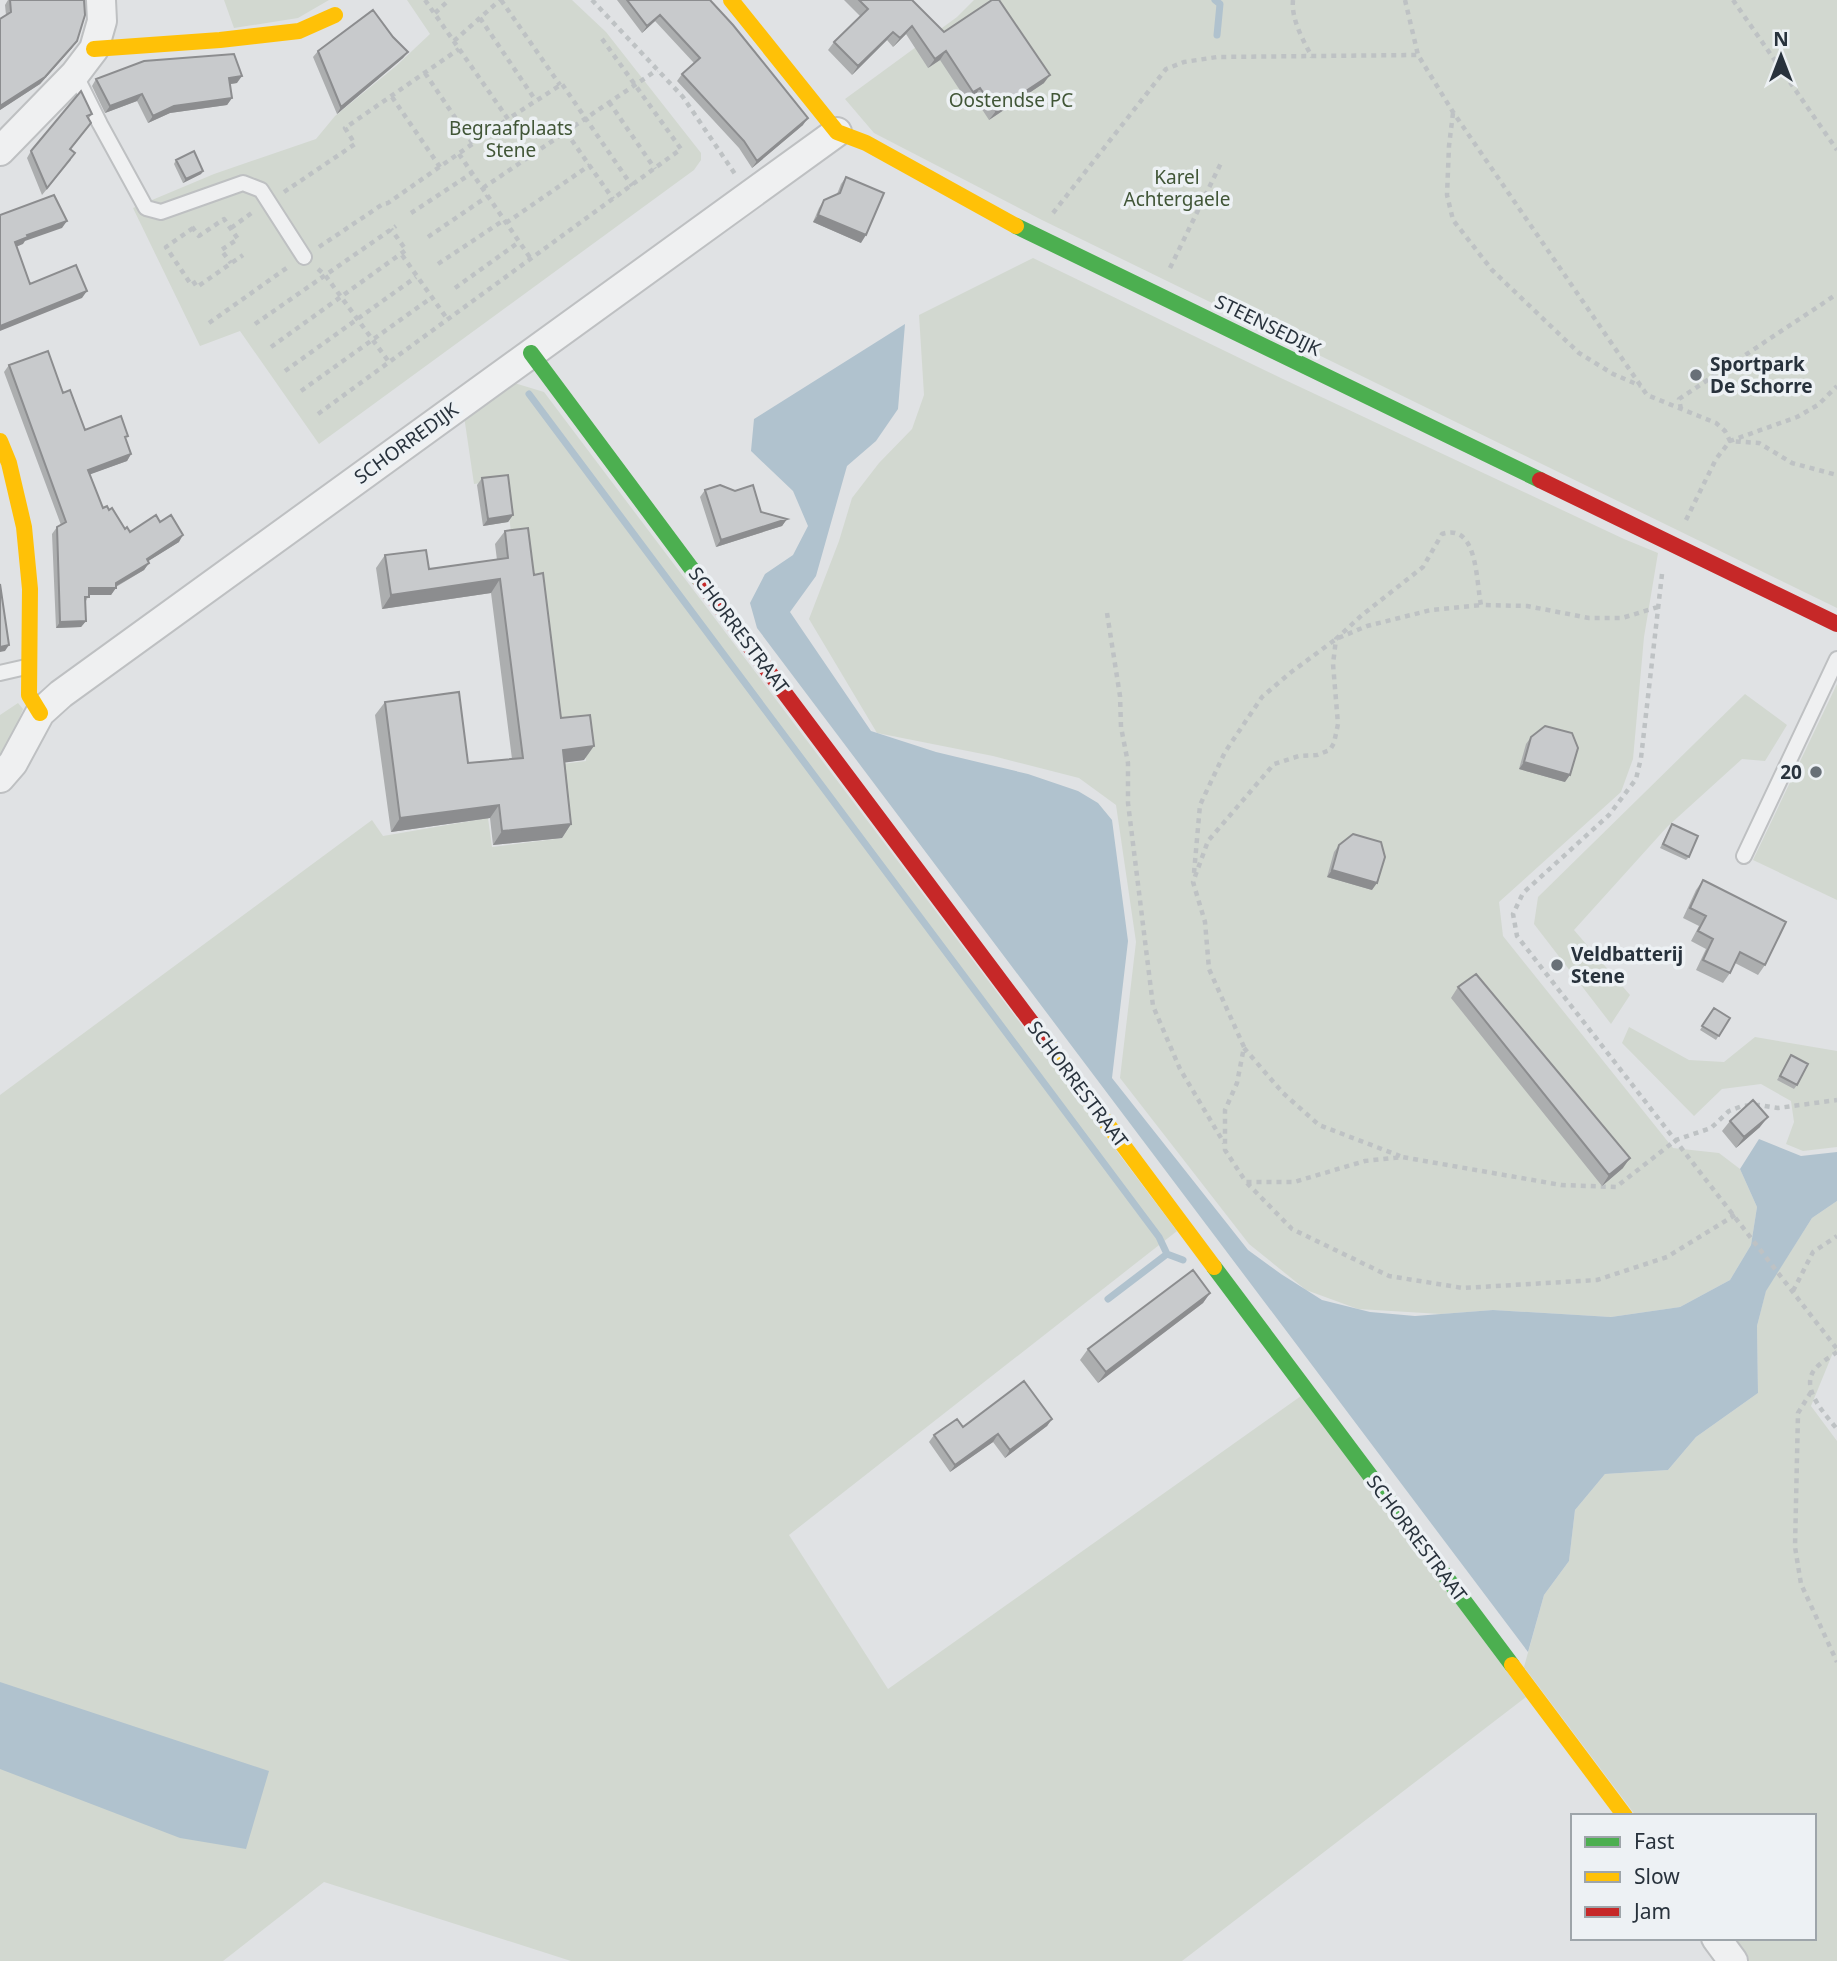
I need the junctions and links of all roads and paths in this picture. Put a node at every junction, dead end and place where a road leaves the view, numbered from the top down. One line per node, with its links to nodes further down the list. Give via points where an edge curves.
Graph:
1 (100, 0): 15 (street, via 102,22)
2 (425, 0): 10 (path)
3 (449, 0): 10 (path)
4 (500, 0): 12 (path); 23 (path)
5 (592, 0): 19 (path)
6 (731, 0): 31 (street, STEENSEDIJK)
7 (1293, 0): 18 (path)
8 (1405, 0): 17 (path)
9 (1733, 0): 33 (path)
10 (435, 13): 14 (path)
11 (335, 15): 15 (street, via 299,31)
12 (480, 18): 14 (path); 25 (path)
13 (600, 36): 22 (path)
14 (454, 41): 16 (path)
15 (94, 49): 20 (street)
16 (459, 49): 21 (path); 29 (path)
17 (1418, 55): 18 (path); 27 (path)
18 (1312, 57): 52 (path, via 1217,57 1166,69)
19 (657, 70): 22 (path); 43 (path, via 683,97)
20 (75, 74): 34 (street); 47 (lane, via 146,208 161,212)
21 (425, 74): 24 (path); 32 (path)
22 (635, 84): 26 (path); 39 (path, via 681,149)
23 (559, 85): 25 (path); 28 (path)
24 (392, 97): 38 (path); 46 (path, via 345,128 355,144)
25 (536, 101): 29 (path)
26 (608, 102): 28 (path); 39 (path)
27 (1453, 112): 78 (path); 78 (path, via 1447,195 1453,220 1492,270 1579,353)
28 (584, 117): 30 (path); 41 (path)
29 (508, 119): 32 (path)
30 (566, 132): 37 (path); 42 (path)
31 (837, 132): 43 (street, SCHORREDIJK); 52 (street, STEENSEDIJK, via 866,143)
32 (473, 144): 35 (path)
33 (1837, 150)
34 (0, 151)
35 (459, 153): 38 (path); 40 (path)
36 (1222, 161): 61 (path)
37 (590, 166): 45 (path); 49 (path)
38 (440, 167): 57 (path)
39 (655, 169): 41 (path)
40 (472, 173): 42 (path); 48 (path)
41 (632, 186): 45 (path)
42 (483, 188): 44 (path)
43 (750, 194): 74 (street, SCHORREDIJK)
44 (488, 196): 49 (path); 53 (path)
45 (613, 199): 58 (path)
46 (268, 202): 47 (lane, via 261,190 243,183); 51 (path); 57 (lane)
47 (178, 206): 50 (path)
48 (411, 213)
49 (505, 221): 54 (path); 60 (path)
50 (193, 228): 51 (path, via 199,236 224,219); 59 (path, via 166,247 190,283 197,287)
51 (231, 228): 59 (path, via 238,239 221,250)
52 (1035, 236): 85 (street, STEENSEDIJK)
53 (428, 237)
54 (519, 242): 58 (path); 64 (path)
55 (243, 255): 59 (path)
56 (402, 255): 62 (path, via 406,250 393,227); 63 (path); 66 (path)
57 (304, 257): 62 (path); 70 (path)
58 (531, 259): 69 (path)
59 (231, 263)
60 (438, 264)
61 (1168, 271)
62 (325, 275): 66 (path); 71 (path)
63 (416, 276): 67 (path); 68 (path)
64 (454, 288)
65 (1837, 294): 80 (path, via 1679,400)
66 (341, 296): 68 (path); 73 (path)
67 (431, 298): 69 (path); 72 (path)
68 (358, 319): 72 (path); 76 (path)
69 (447, 320): 75 (path)
70 (209, 323)
71 (255, 324)
72 (373, 341): 75 (path); 79 (path)
73 (271, 347)
74 (531, 353): 94 (street, SCHORREDIJK); 111 (street, SCHORRESTRAAT)
75 (389, 362): 81 (path)
76 (285, 371)
77 (1837, 386): 83 (path, via 1797,417)
78 (1642, 387): 80 (path, via 1647,395)
79 (301, 391)
80 (1682, 410): 83 (path, via 1716,424)
81 (318, 414)
82 (0, 441): 92 (street, via 24,527)
83 (1730, 441): 84 (path, via 1759,443 1792,463); 85 (path)
84 (1837, 475)
85 (1670, 544): 87 (path); 89 (street, STEENSEDIJK)
86 (1481, 605): 87 (path, via 1527,606 1589,618 1622,618); 90 (path, via 1431,610); 90 (path, via 1469,544 1462,534 1449,531 1442,534 1423,568)
87 (1658, 607): 100 (path, via 1636,779 1609,816 1523,893 1513,925)
88 (1107, 613): 101 (path, via 1153,1006 1180,1069)
89 (1837, 624)
90 (1336, 639): 97 (path, via 1262,697 1225,752 1200,805); 97 (path, via 1338,724 1330,750 1274,764 1208,841)
91 (1837, 659): 96 (lane)
92 (30, 667): 93 (lane); 94 (street, via 29,695)
93 (0, 673)
94 (40, 713): 95 (street, SCHORREDIJK, via 13,764)
95 (0, 778)
96 (1744, 856)
97 (1194, 882): 98 (path, via 1205,922 1209,970)
98 (1244, 1047): 101 (path, via 1237,1083 1225,1110); 102 (path, via 1283,1093 1319,1125)
99 (1837, 1100): 100 (path, via 1778,1108 1742,1106 1711,1128)
100 (1676, 1140): 102 (path, via 1616,1187 1561,1185); 104 (path)
101 (1225, 1144): 103 (path)
102 (1402, 1157): 103 (path, via 1365,1161 1294,1182)
103 (1246, 1182): 104 (path, via 1292,1229 1389,1276 1463,1288 1597,1280 1667,1258)
104 (1735, 1215): 106 (path)
105 (1837, 1236): 106 (path, via 1813,1252)
106 (1793, 1291): 107 (path)
107 (1837, 1350): 108 (path, via 1813,1371)
108 (1811, 1392): 109 (path); 110 (path, via 1798,1413 1795,1547 1801,1584)
109 (1837, 1429)
110 (1837, 1662)
111 (1624, 1814)
112 (1717, 1940): 113 (street)
113 (1733, 1961)

